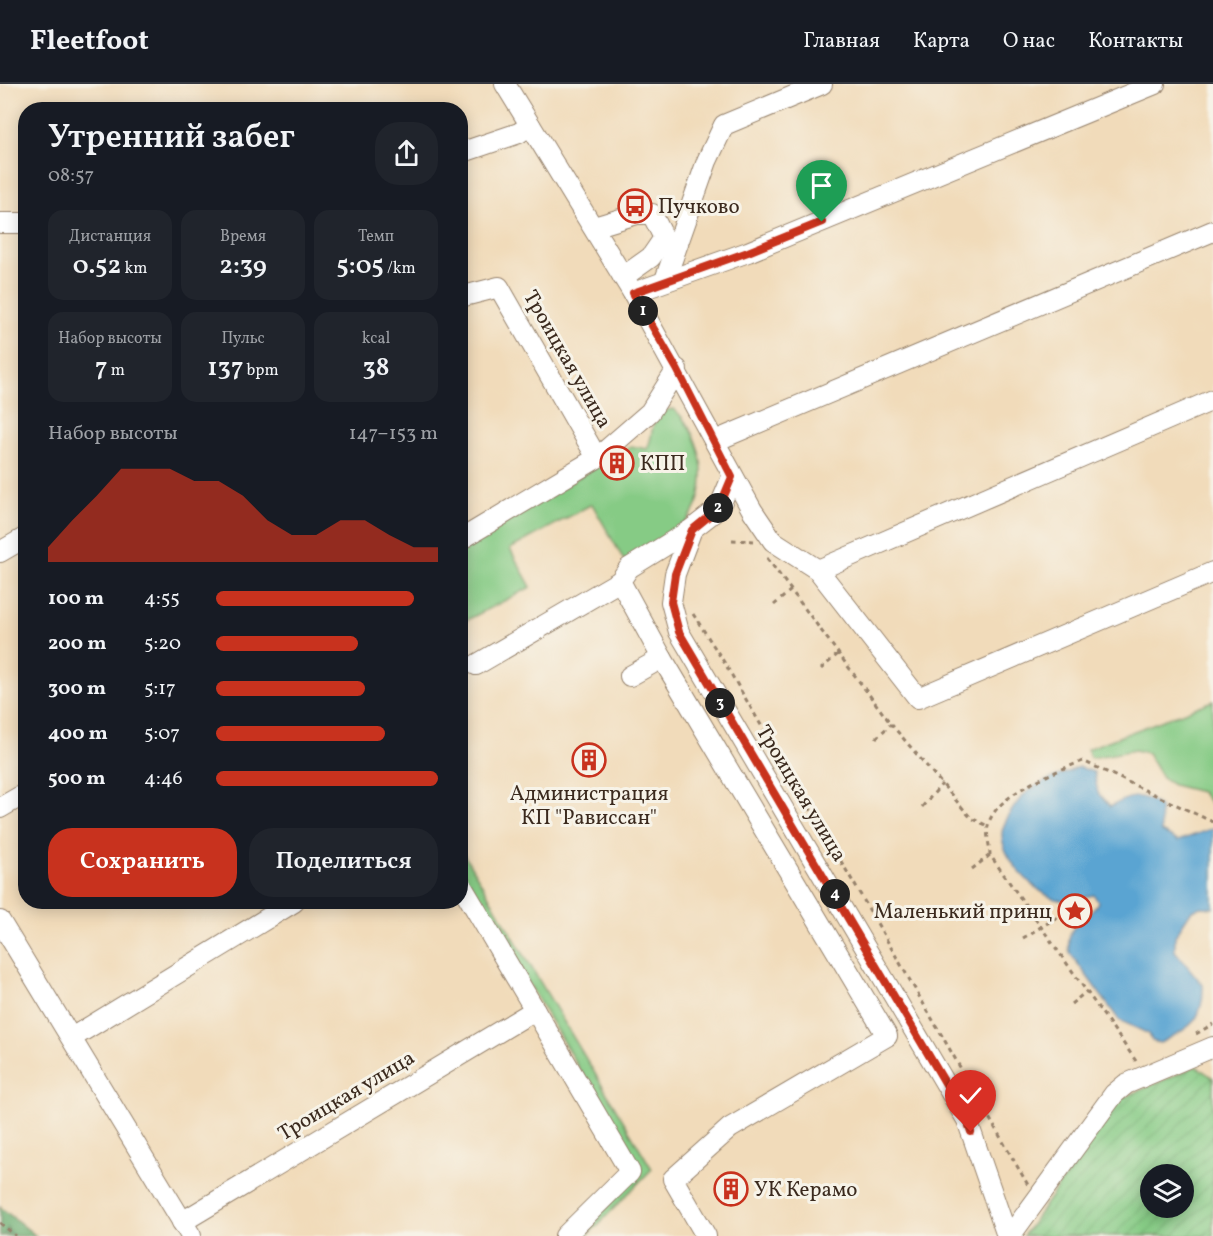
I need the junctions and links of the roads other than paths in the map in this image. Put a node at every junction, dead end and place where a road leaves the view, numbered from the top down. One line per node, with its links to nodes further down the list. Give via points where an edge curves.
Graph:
1 (505, 84): 4 (street)
2 (822, 84): 10 (street, via 724,125 707,161)
3 (1155, 84): 10 (street, via 748,252)
4 (530, 125): 5 (street, via 519,133); 8 (street)
5 (468, 150)
6 (0, 223): 7 (street)
7 (18, 223)
8 (594, 227): 11 (street); 11 (street, via 637,214 652,214 664,238)
9 (1213, 231): 15 (street)
10 (665, 280): 11 (street)
11 (628, 285): 13 (street)
12 (468, 295): 16 (street, Троицкая улица, via 499,287)
13 (677, 369): 15 (street); 16 (street, via 650,412)
14 (1213, 400): 22 (street)
15 (715, 441): 17 (street)
16 (605, 452): 19 (street, Троицкая улица)
17 (732, 477): 18 (street, via 719,508); 22 (street, via 773,541)
18 (692, 530): 24 (street, via 629,568); 39 (street, Троицкая улица, via 675,574 671,602 679,632 967,1120)
19 (468, 535)
20 (18, 542): 21 (street)
21 (0, 552)
22 (818, 570): 23 (street, via 918,698)
23 (1213, 572)
24 (620, 581): 25 (street); 26 (street)
25 (662, 658): 27 (street); 38 (street, via 887,1036 730,1128 673,1179)
26 (476, 665)
27 (630, 675)
28 (18, 798): 29 (street)
29 (0, 808)
30 (468, 897): 33 (street)
31 (283, 909): 34 (street)
32 (0, 921): 34 (street, Троицкая улица)
33 (535, 1010): 36 (street, Троицкая улица); 37 (street, via 630,1172)
34 (73, 1037): 36 (street, Троицкая улица)
35 (1213, 1047): 39 (street, via 1126,1084 1114,1094)
36 (187, 1229)
37 (565, 1236)
38 (706, 1236)
39 (1009, 1236)

